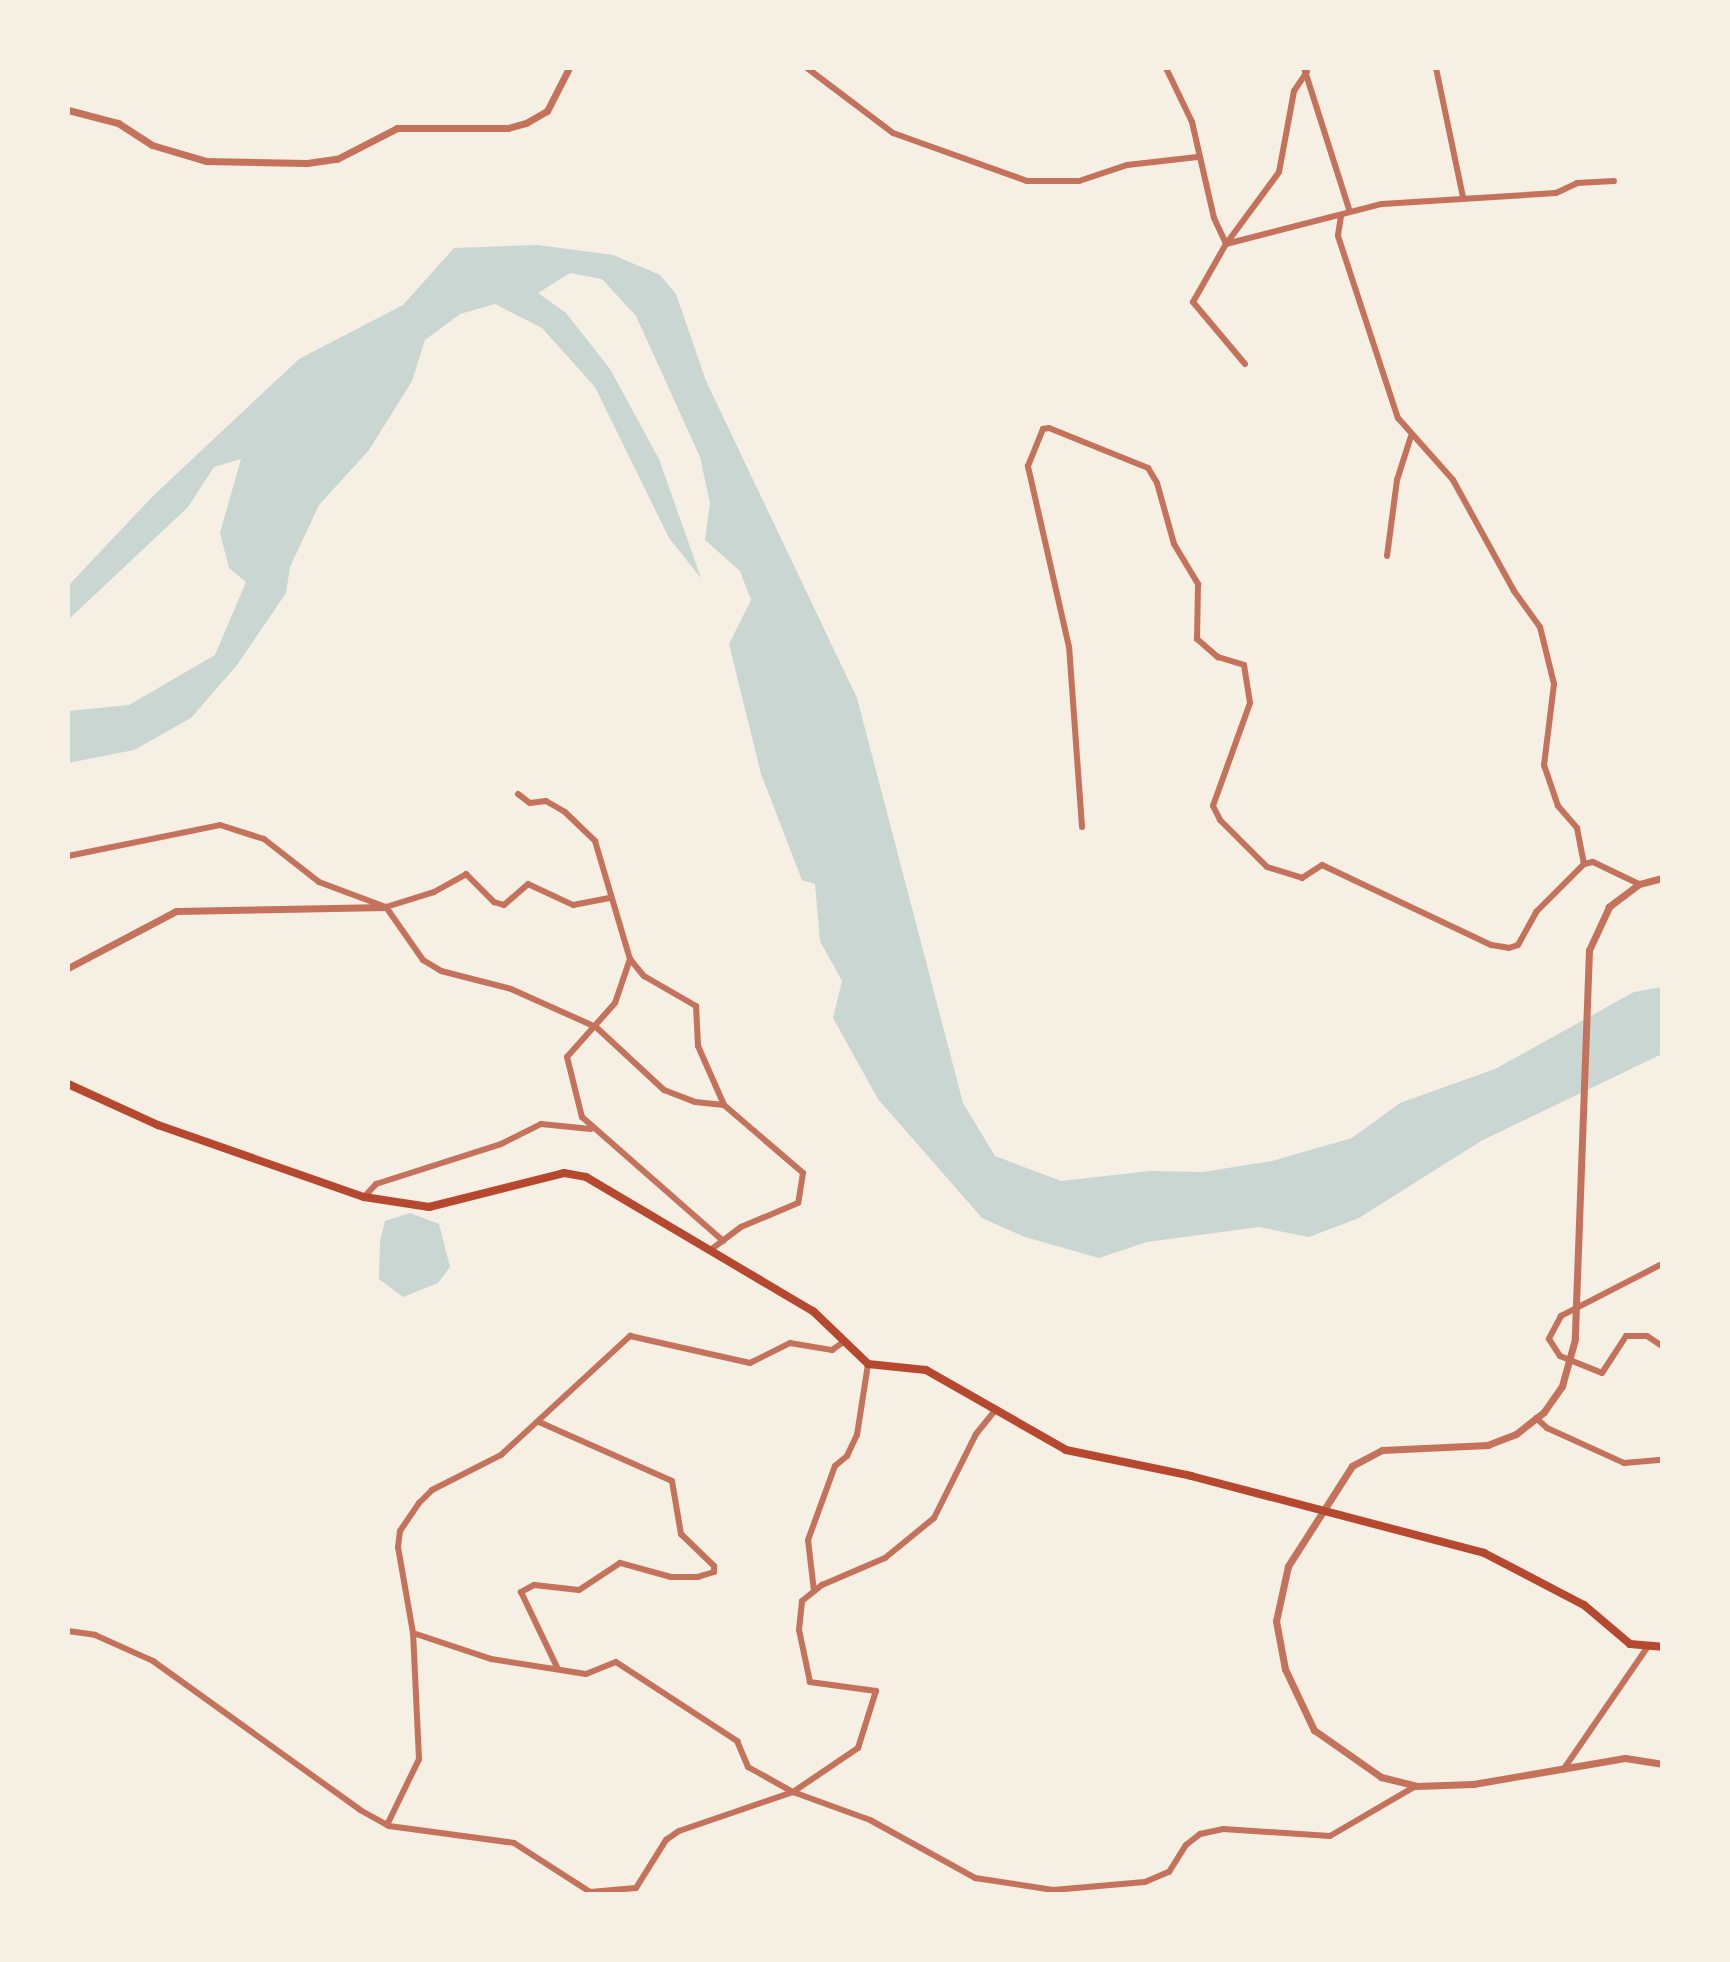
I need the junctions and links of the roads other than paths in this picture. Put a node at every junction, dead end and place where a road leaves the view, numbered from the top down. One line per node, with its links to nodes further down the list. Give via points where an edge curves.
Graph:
1 (569, 68): 6 (street, via 547,111 526,123 508,128 397,128 337,159 307,163 214,163 152,145 110,120)
2 (807, 68): 7 (street, via 893,133 1027,181 1079,181 1127,165)
3 (1166, 68): 7 (street, via 1192,122)
4 (1436, 68): 9 (street)
5 (1306, 70): 10 (street); 12 (street, via 1294,91 1279,172)
6 (68, 110)
7 (1198, 157): 12 (street)
8 (1614, 181): 9 (street, via 1577,183 1556,193)
9 (1463, 197): 10 (street)
10 (1349, 209): 11 (street)
11 (1341, 216): 12 (street); 14 (street, via 1338,236 1398,418)
12 (1226, 244): 13 (street, via 1193,302)
13 (1245, 364)
14 (1411, 436): 15 (street, via 1397,480); 19 (street, via 1453,480 1514,591 1540,627 1554,684 1544,765 1558,806 1577,828)
15 (1387, 556)
16 (518, 794): 22 (street, via 530,803 546,801 565,812 595,841)
17 (1082, 827): 19 (street, via 1069,647 1028,466 1033,448 1049,428 1148,468 1157,483 1174,544 1198,584 1197,639 1218,657 1244,665 1250,703 1213,806 1220,820 1267,867 1302,878 1322,865 1491,945 1509,948 1518,945 1536,912)
18 (68, 856): 23 (street, via 220,825 264,839 319,882)
19 (1584, 864): 21 (street, via 1593,862)
20 (1662, 878): 21 (street)
21 (1639, 884): 38 (street, via 1609,907 1594,930 1587,965 1574,1354 1554,1398)
22 (609, 898): 23 (street, via 573,905 528,884 504,905 466,874 434,892); 24 (street, via 621,917)
23 (386, 907): 25 (street, via 176,911); 26 (street, via 423,960 441,971 511,989)
24 (630, 959): 26 (street, via 615,1003); 28 (street, via 644,976 696,1006 698,1046)
25 (68, 968)
26 (596, 1027): 28 (street, via 664,1090 695,1102); 29 (street, via 567,1057 582,1117)
27 (68, 1084): 30 (main road, via 158,1125)
28 (724, 1105): 31 (street, via 803,1173 805,1183 792,1208 741,1227)
29 (591, 1129): 30 (street, via 541,1124 501,1144 376,1184); 31 (street)
30 (364, 1197): 32 (main road, via 429,1207 564,1173 602,1185)
31 (723, 1241): 32 (street)
32 (710, 1250): 34 (main road, via 813,1311)
33 (1662, 1264): 35 (street, via 1561,1316 1549,1339 1560,1356 1602,1373 1626,1336 1647,1336)
34 (842, 1343): 36 (main road); 39 (street, via 832,1350 790,1343 750,1363 630,1336)
35 (1661, 1343)
36 (868, 1364): 37 (main road, via 926,1370); 43 (street, via 857,1435 835,1466 808,1540)
37 (996, 1409): 42 (main road, via 1066,1450 1191,1476); 43 (street, via 976,1434 934,1518 885,1558)
38 (1536, 1418): 41 (street, via 1624,1463); 42 (street, via 1516,1434 1488,1445 1407,1447 1365,1456 1340,1479)
39 (539, 1422): 45 (street, via 501,1455 432,1490 400,1531 401,1581); 48 (street, via 672,1481 681,1534 714,1566 714,1572 698,1577 671,1577 620,1563 579,1590 534,1585 521,1592)
40 (1662, 1449): 41 (street)
41 (1660, 1460)
42 (1320, 1513): 47 (main road, via 1484,1553 1553,1586 1584,1605 1614,1634); 51 (street, via 1288,1566 1277,1599 1285,1669 1314,1730 1371,1772)
43 (814, 1591): 52 (street, via 802,1601 799,1630 810,1682 864,1685 878,1696 858,1748)
44 (68, 1631): 53 (street, via 95,1635 153,1661)
45 (413, 1633): 48 (street, via 491,1659); 53 (street, via 419,1759)
46 (1662, 1647): 47 (main road)
47 (1647, 1648): 50 (street)
48 (557, 1667): 52 (street, via 586,1674 610,1662 627,1667 737,1741 748,1767)
49 (1662, 1764): 50 (street, via 1625,1758)
50 (1563, 1771): 51 (street)
51 (1416, 1786): 52 (street, via 1330,1836 1223,1829 1200,1834 1186,1845 1161,1879 1053,1890 975,1878 870,1820)
52 (793, 1792): 53 (street, via 679,1831 666,1840 636,1888 604,1892 570,1882 538,1854 514,1843)
53 (387, 1825)

